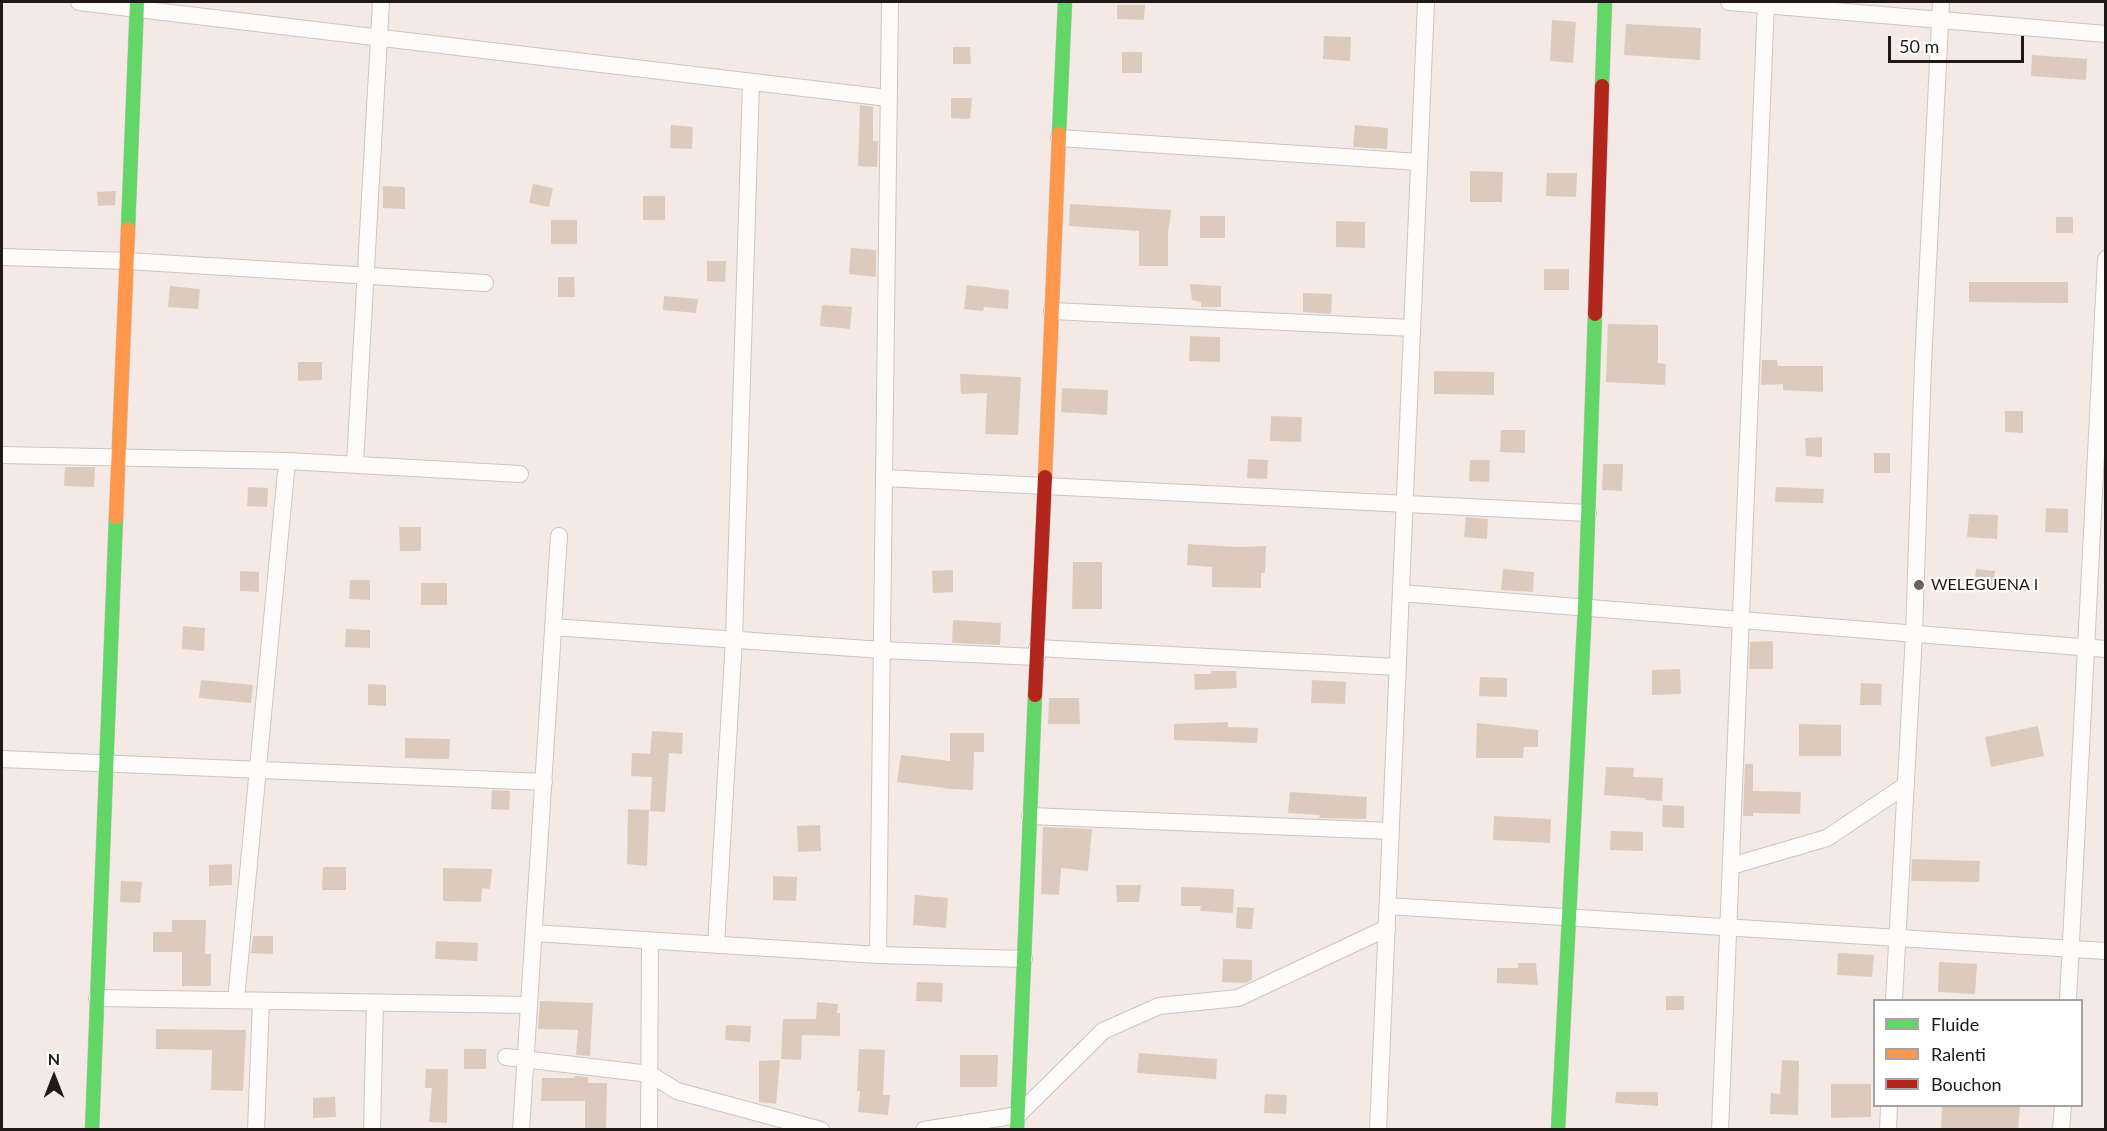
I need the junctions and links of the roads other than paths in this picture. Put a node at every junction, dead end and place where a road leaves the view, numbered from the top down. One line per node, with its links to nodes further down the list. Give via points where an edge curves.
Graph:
1 (79, 2): 10 (street)
2 (381, 2): 13 (street)
3 (890, 2): 15 (street)
4 (1065, 2): 16 (street)
5 (1426, 2): 17 (street)
6 (1605, 2): 33 (street)
7 (1728, 2): 9 (street)
8 (1941, 2): 11 (street)
9 (1766, 3): 11 (street); 37 (street)
10 (137, 4): 13 (street); 20 (street)
11 (1940, 20): 12 (street); 39 (street)
12 (2106, 34)
13 (379, 37): 14 (street); 21 (street)
14 (751, 82): 15 (street); 40 (street)
15 (888, 98): 30 (street)
16 (1059, 138): 17 (street); 23 (street)
17 (1419, 162): 24 (street)
18 (2, 257): 20 (street)
19 (2106, 259): 41 (street)
20 (127, 261): 21 (street); 26 (street)
21 (364, 276): 22 (street); 28 (street)
22 (485, 283)
23 (1052, 311): 24 (street); 31 (street)
24 (1412, 328): 32 (street)
25 (2, 455): 26 (street)
26 (119, 458): 27 (street); 47 (street)
27 (287, 461): 28 (street); 48 (street)
28 (355, 464): 29 (street)
29 (520, 474)
30 (884, 478): 31 (street); 43 (street)
31 (1044, 486): 32 (street); 44 (street)
32 (1405, 504): 33 (street); 35 (street)
33 (1588, 513): 36 (street)
34 (559, 536): 38 (street)
35 (1401, 593): 36 (street); 45 (street)
36 (1585, 608): 37 (street); 55 (street)
37 (1740, 620): 39 (street); 53 (street)
38 (553, 627): 40 (street); 49 (street)
39 (1914, 634): 41 (street); 50 (street)
40 (734, 639): 43 (street); 61 (street)
41 (2086, 648): 42 (street); 62 (street)
42 (2106, 649)
43 (882, 650): 44 (street); 64 (street)
44 (1037, 653): 45 (street); 51 (street)
45 (1398, 667): 52 (street)
46 (2, 759): 47 (street)
47 (107, 763): 48 (street); 66 (street)
48 (258, 770): 49 (street); 69 (street)
49 (543, 782): 58 (street)
50 (1906, 785): 53 (street, via 1827,838); 59 (street)
51 (1030, 816): 52 (street); 65 (street)
52 (1391, 831): 54 (street)
53 (1731, 866): 57 (street)
54 (1388, 906): 55 (street); 56 (street)
55 (1569, 918): 57 (street); 87 (street)
56 (1387, 928): 78 (street, via 1238,998 1159,1006 1103,1031); 86 (street)
57 (1728, 928): 59 (street); 88 (street)
58 (534, 933): 60 (street); 72 (street)
59 (1898, 938): 62 (street); 67 (street)
60 (650, 941): 61 (street); 75 (street)
61 (716, 945): 64 (street)
62 (2071, 949): 63 (street); 68 (street)
63 (2106, 951)
64 (878, 955): 65 (street)
65 (1024, 959): 78 (street)
66 (97, 998): 69 (street); 79 (street)
67 (1894, 999)
68 (2068, 999)
69 (236, 1000): 70 (street)
70 (261, 1001): 71 (street); 80 (street)
71 (375, 1003): 72 (street); 81 (street)
72 (529, 1005): 74 (street)
73 (506, 1057): 74 (street)
74 (526, 1059): 75 (street); 82 (street)
75 (650, 1074): 83 (street); 84 (street, via 677,1091)
76 (1889, 1107): 89 (street)
77 (2063, 1107): 90 (street)
78 (1017, 1122): 85 (street)
79 (92, 1130)
80 (256, 1130)
81 (372, 1130)
82 (521, 1130)
83 (649, 1130)
84 (821, 1130)
85 (924, 1130)
86 (1378, 1130)
87 (1558, 1130)
88 (1720, 1130)
89 (1888, 1130)
90 (2061, 1130)

